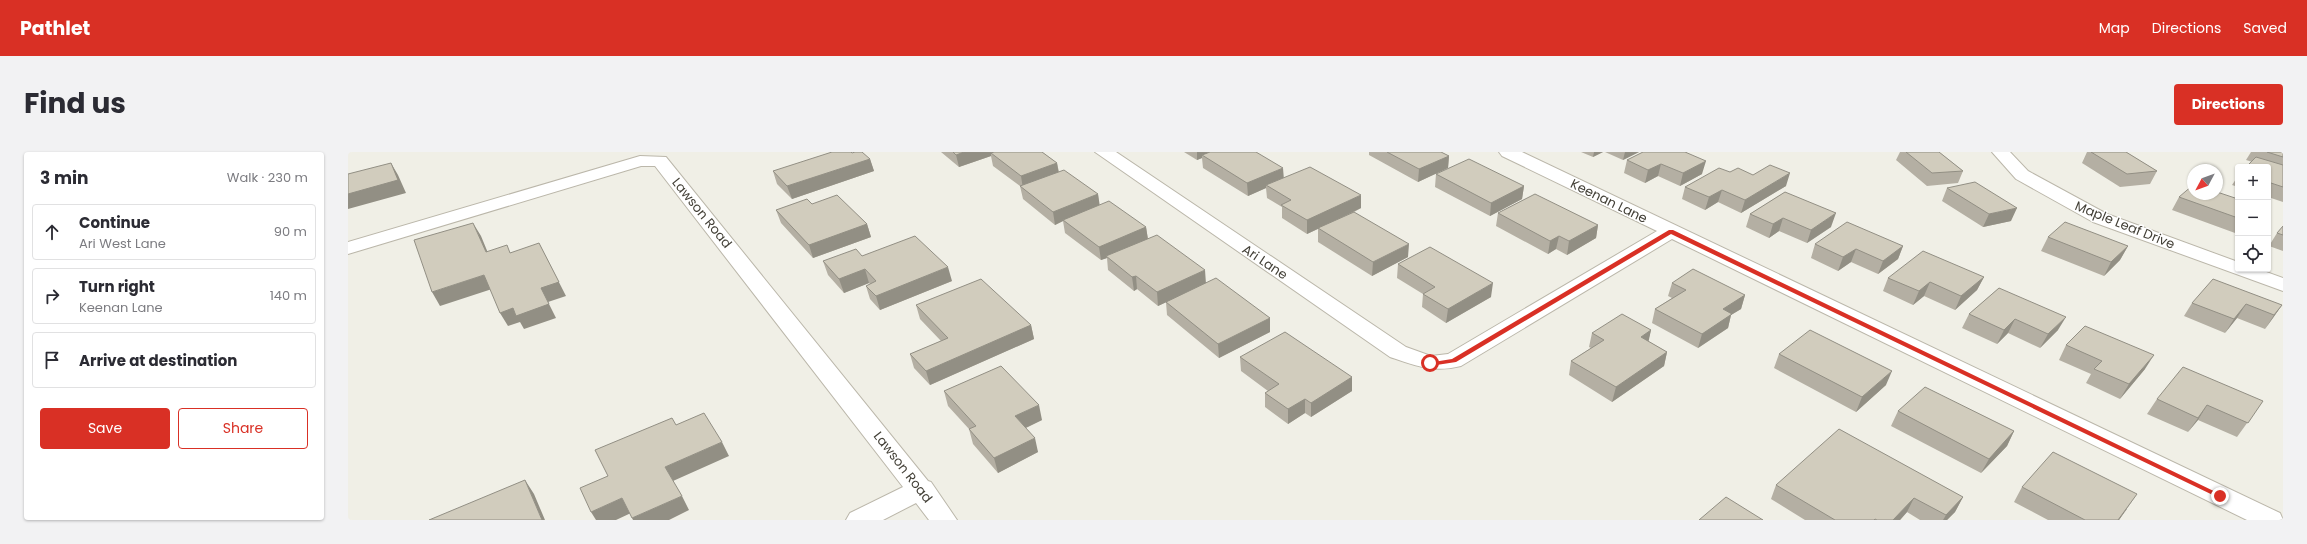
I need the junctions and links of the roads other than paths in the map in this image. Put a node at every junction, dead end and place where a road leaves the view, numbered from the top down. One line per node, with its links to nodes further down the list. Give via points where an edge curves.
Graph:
1 (1104, 152): 4 (street, Ari Lane, via 1398,352 1430,363 1453,361)
2 (1508, 152): 4 (street, Keenan Lane)
3 (2001, 152): 6 (street, Maple Leaf Drive, via 2022,175 2100,218)
4 (1671, 231): 12 (street, Keenan Lane)
5 (348, 248): 9 (street, Lawson Road, via 640,161 660,161)
6 (2235, 268)
7 (2246, 272): 8 (street, Maple Leaf Drive)
8 (2283, 285)
9 (922, 490): 10 (street); 11 (street, Lawson Road)
10 (859, 520)
11 (944, 520)
12 (2271, 520)

